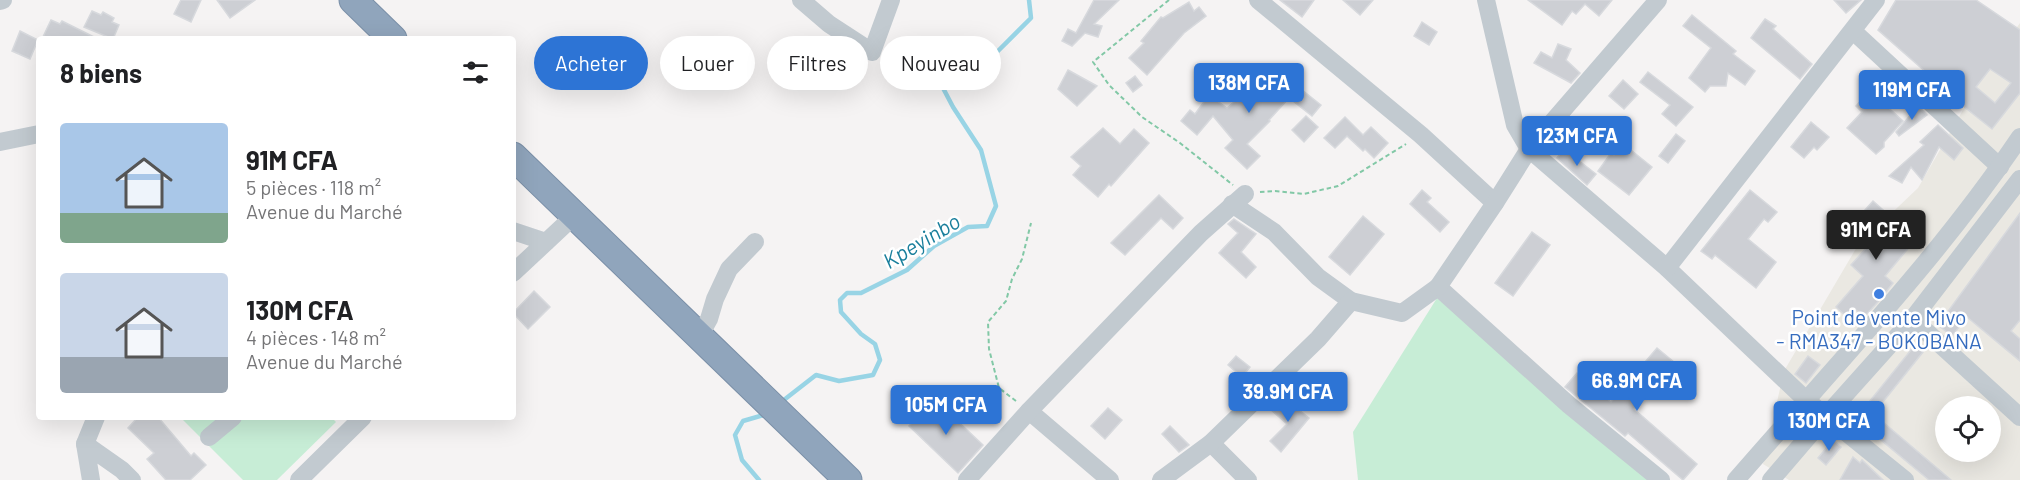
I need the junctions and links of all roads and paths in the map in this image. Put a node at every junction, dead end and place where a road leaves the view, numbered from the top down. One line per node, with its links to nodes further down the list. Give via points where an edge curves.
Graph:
1 (353, 0): 10 (highway)
2 (801, 0): 3 (street, via 872,52)
3 (891, 0)
4 (1168, 0): 19 (path, via 1093,62 1109,85 1142,117 1214,172)
5 (1258, 0): 12 (street)
6 (1486, 0): 15 (street, via 1515,125)
7 (1658, 0): 15 (street)
8 (1876, 0): 9 (street)
9 (1853, 31): 17 (street); 26 (street)
10 (390, 36)
11 (36, 135): 14 (street)
12 (1421, 135): 19 (path, via 1338,186 1304,194 1275,191); 20 (street)
13 (2020, 137): 17 (street)
14 (0, 142)
15 (1529, 149): 20 (street); 26 (street)
16 (516, 159): 21 (highway)
17 (2000, 167): 30 (street)
18 (2019, 183): 31 (street)
19 (1238, 199): 29 (street, via 1318,277); 34 (street)
20 (1496, 203): 28 (street)
21 (574, 216): 24 (street); 32 (highway)
22 (1031, 224): 34 (path, via 1006,301 988,322 989,349 999,388)
23 (516, 232): 24 (street)
24 (546, 242): 27 (street)
25 (755, 242): 32 (street, via 729,269)
26 (1667, 268): 33 (street)
27 (516, 270)
28 (1438, 287): 29 (street, via 1402,313); 52 (street, via 1569,405)
29 (1352, 301): 41 (street)
30 (1893, 303): 31 (street); 33 (street)
31 (1915, 323): 35 (street); 36 (street)
32 (699, 337): 47 (highway)
33 (1806, 400): 36 (street); 53 (street)
34 (1029, 411): 48 (street); 49 (street)
35 (2019, 414)
36 (1826, 416): 44 (street); 54 (street)
37 (95, 420): 42 (street)
38 (229, 420): 40 (street)
39 (355, 420): 46 (street)
40 (209, 437)
41 (1210, 443): 50 (street); 51 (street)
42 (85, 444): 43 (street); 45 (street)
43 (122, 477)
44 (1903, 479)
45 (91, 480)
46 (299, 480)
47 (848, 480)
48 (967, 480)
49 (1110, 480)
50 (1161, 480)
51 (1248, 480)
52 (1661, 480)
53 (1736, 480)
54 (1771, 480)

